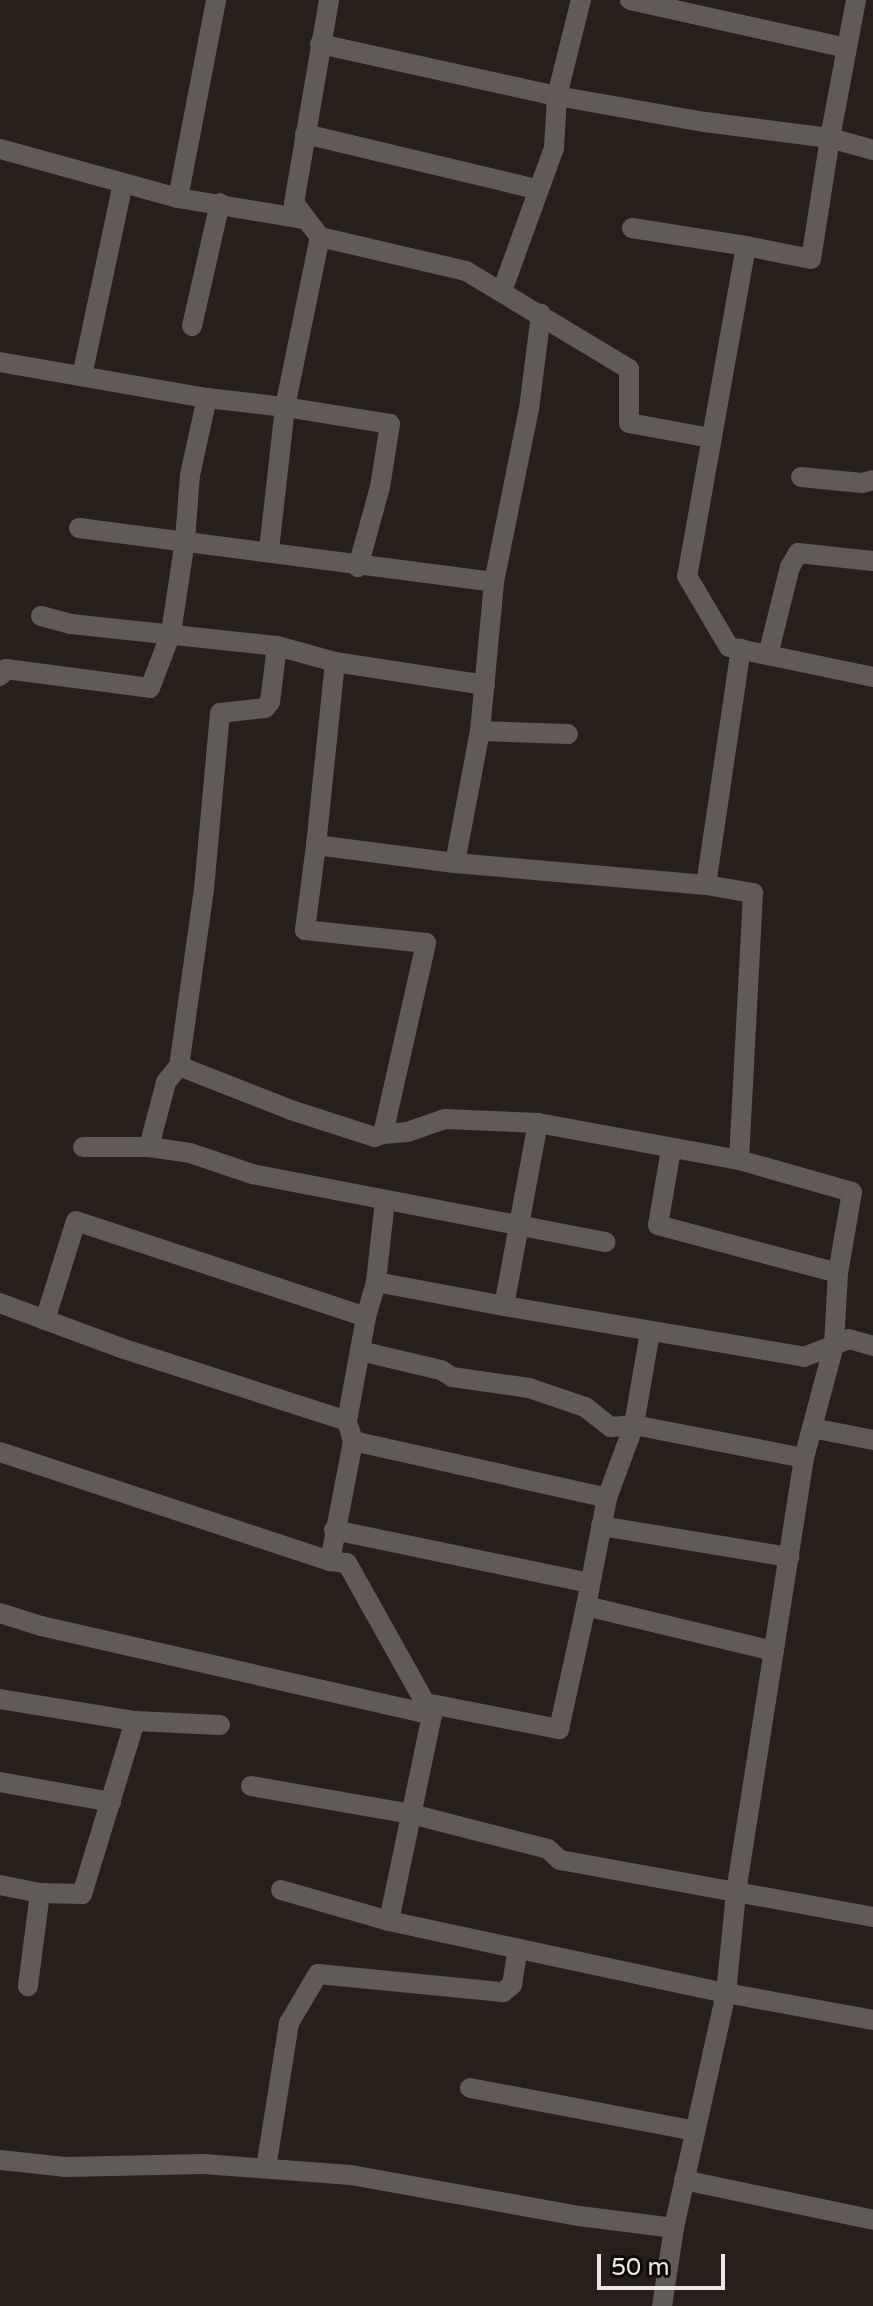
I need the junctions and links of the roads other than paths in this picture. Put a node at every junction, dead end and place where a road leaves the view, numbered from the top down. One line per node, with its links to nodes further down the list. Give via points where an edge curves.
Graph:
1 (216, 0): 15 (street)
2 (329, 0): 6 (street)
3 (581, 0): 8 (street)
4 (630, 0): 7 (street)
5 (856, 0): 7 (street)
6 (320, 44): 8 (street); 9 (street)
7 (846, 48): 10 (street)
8 (557, 96): 10 (street); 14 (street, via 554,148)
9 (305, 134): 14 (street); 17 (street, via 294,203)
10 (830, 138): 12 (street); 20 (street, via 811,259)
11 (0, 149): 13 (street)
12 (873, 150)
13 (123, 183): 15 (street); 25 (street)
14 (536, 189): 21 (street, via 536,203)
15 (178, 198): 16 (street)
16 (220, 203): 17 (street); 23 (street)
17 (304, 219): 19 (street)
18 (632, 228): 20 (street)
19 (320, 237): 21 (street, via 466,271); 27 (street)
20 (746, 246): 28 (street)
21 (502, 291): 22 (street)
22 (541, 314): 28 (street, via 629,369 629,423); 36 (street, via 529,409)
23 (192, 326)
24 (0, 362): 25 (street)
25 (82, 376): 26 (street)
26 (207, 398): 27 (street); 32 (street, via 190,475)
27 (285, 407): 33 (street); 35 (street, via 390,424)
28 (711, 438): 40 (street, via 687,576 729,647)
29 (801, 477): 30 (street)
30 (873, 480)
31 (79, 528): 32 (street)
32 (185, 540): 33 (street); 38 (street)
33 (269, 550): 35 (street)
34 (873, 561): 41 (street, via 798,553)
35 (358, 567): 36 (street)
36 (494, 582): 45 (street)
37 (41, 616): 38 (street, via 71,624)
38 (171, 633): 39 (street); 43 (street, via 150,688 6,669)
39 (277, 646): 42 (street); 51 (street, via 265,708 220,713 204,889)
40 (741, 649): 41 (street); 50 (street)
41 (768, 655): 44 (street)
42 (335, 662): 45 (street); 48 (street)
43 (0, 676)
44 (873, 677)
45 (485, 685): 46 (street)
46 (480, 731): 47 (street); 49 (street)
47 (568, 734)
48 (316, 845): 49 (street); 53 (street, via 305,930 426,943)
49 (455, 863): 50 (street)
50 (706, 885): 57 (street, via 753,893)
51 (179, 1066): 53 (street, via 291,1110 375,1137); 55 (street, via 166,1082)
52 (538, 1123): 53 (street, via 445,1119); 56 (street); 59 (street)
53 (383, 1134)
54 (83, 1147): 55 (street)
55 (149, 1147): 58 (street)
56 (671, 1150): 57 (street); 61 (street, via 658,1225)
57 (739, 1160): 61 (street, via 852,1192)
58 (385, 1200): 59 (street); 62 (street)
59 (520, 1228): 60 (street); 64 (street)
60 (606, 1242)
61 (838, 1273): 68 (street)
62 (376, 1282): 64 (street); 65 (street)
63 (0, 1303): 66 (street)
64 (504, 1306): 67 (street)
65 (366, 1317): 66 (street, via 76,1221); 70 (street)
66 (45, 1320): 71 (street)
67 (650, 1332): 68 (street, via 804,1357); 72 (street)
68 (834, 1345): 69 (street, via 849,1339); 73 (street)
69 (873, 1346)
70 (360, 1351): 71 (street); 72 (street, via 452,1377 529,1388 585,1407 611,1427)
71 (347, 1421): 75 (street)
72 (634, 1425): 77 (street); 78 (street)
73 (812, 1428): 74 (street); 77 (street)
74 (873, 1440)
75 (353, 1441): 78 (street); 80 (street)
76 (0, 1452): 82 (street)
77 (804, 1458): 81 (street)
78 (607, 1498): 79 (street)
79 (601, 1526): 81 (street); 83 (street)
80 (334, 1530): 82 (street); 83 (street)
81 (789, 1557): 86 (street)
82 (330, 1561): 88 (street, via 347,1563)
83 (590, 1583): 84 (street)
84 (586, 1606): 86 (street); 88 (street, via 559,1729)
85 (0, 1613): 88 (street)
86 (774, 1651): 98 (street)
87 (0, 1699): 89 (street)
88 (429, 1709): 94 (street)
89 (135, 1721): 90 (street); 93 (street)
90 (220, 1725)
91 (0, 1782): 93 (street)
92 (251, 1786): 94 (street)
93 (111, 1802): 97 (street, via 82,1894)
94 (411, 1814): 98 (street, via 548,1849 560,1860); 100 (street)
95 (0, 1885): 97 (street)
96 (281, 1890): 100 (street)
97 (40, 1893): 102 (street)
98 (736, 1893): 99 (street); 103 (street)
99 (873, 1917)
100 (389, 1921): 101 (street)
101 (518, 1948): 103 (street); 108 (street, via 512,1985 503,1992 318,1974 289,2023)
102 (28, 1986)
103 (726, 1993): 104 (street); 106 (street)
104 (873, 2020)
105 (470, 2088): 106 (street)
106 (695, 2131): 109 (street)
107 (0, 2160): 108 (street, via 65,2167)
108 (266, 2168): 111 (street, via 351,2175)
109 (684, 2180): 110 (street); 111 (street)
110 (873, 2220)
111 (674, 2228): 112 (street)
112 (662, 2306)

